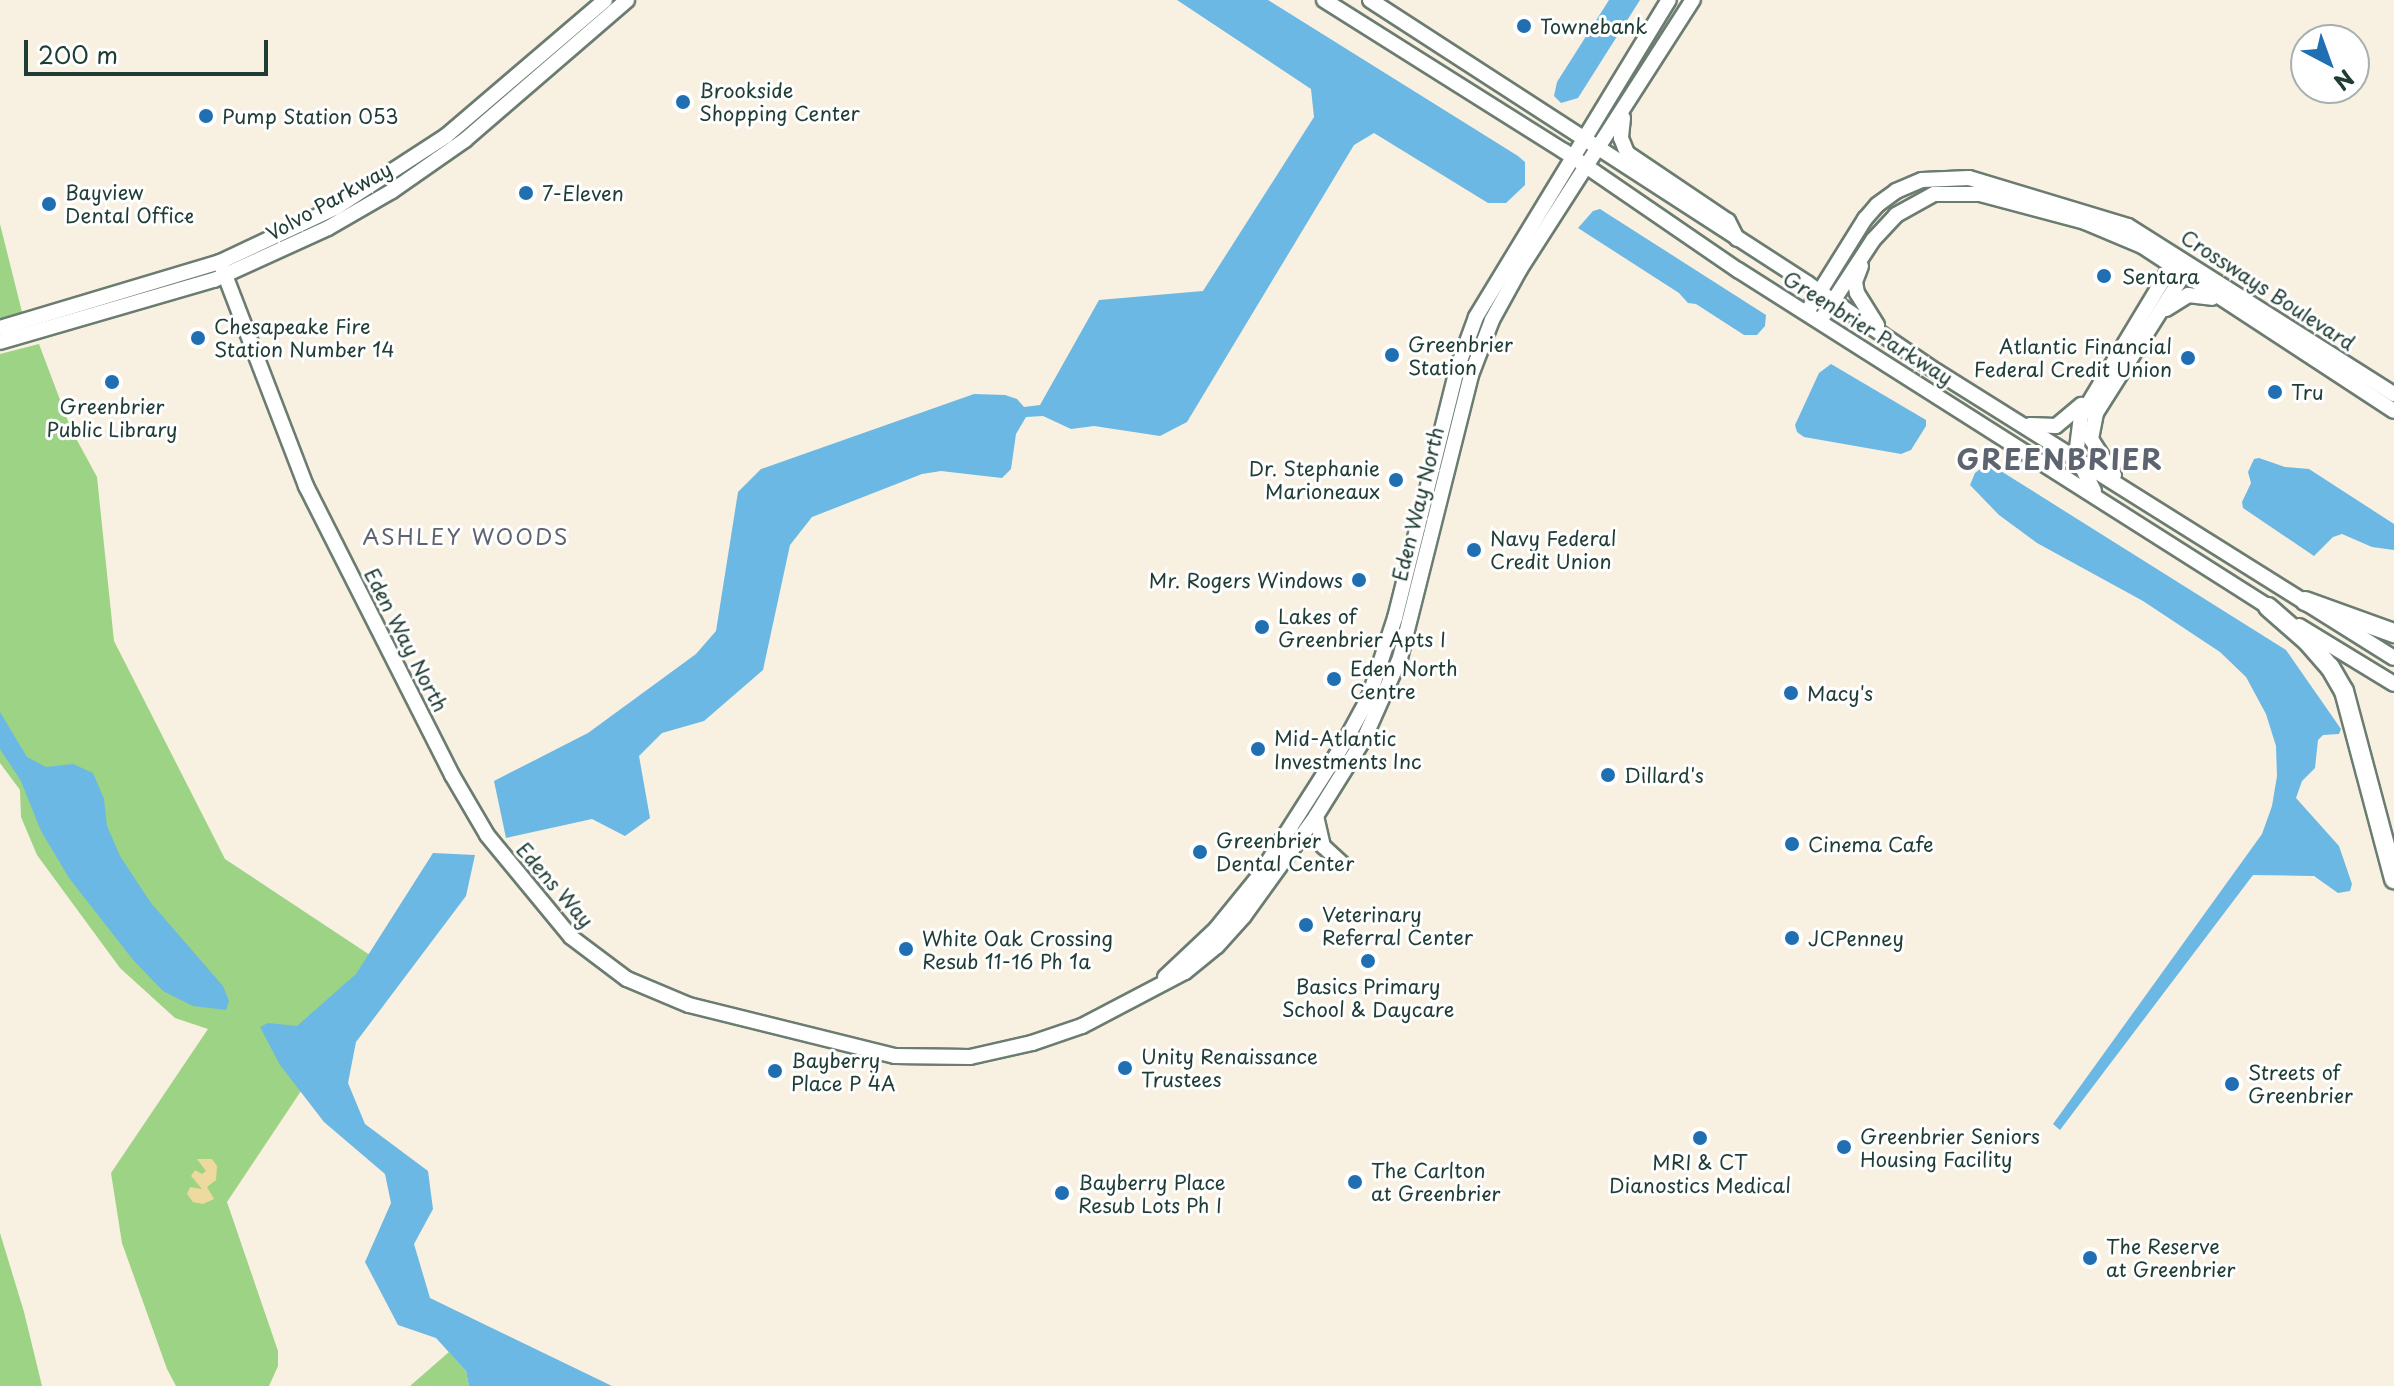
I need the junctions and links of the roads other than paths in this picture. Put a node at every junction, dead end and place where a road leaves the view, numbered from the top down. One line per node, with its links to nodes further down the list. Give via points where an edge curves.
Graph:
1 (605, 0): 15 (street, Volvo Parkway, via 469,118 398,170)
2 (627, 0): 15 (street, Volvo Parkway, via 417,175 328,228)
3 (1324, 0): 10 (street, Greenbrier Parkway)
4 (1370, 0): 8 (street, Greenbrier Parkway)
5 (1669, 0): 8 (street, Eden Way North)
6 (1693, 0): 7 (street, Eden Way North)
7 (1627, 106): 9 (street, Eden Way North); 12 (street, via 1620,132 1627,153 1728,221)
8 (1583, 138): 9 (street, Greenbrier Parkway); 10 (street, Eden Way North)
9 (1599, 149): 11 (street, Eden Way North); 12 (street, Greenbrier Parkway)
10 (1573, 157): 11 (street, Greenbrier Parkway); 39 (street, Eden Way North, via 1492,285 1466,341 1395,618 1369,697 1247,893)
11 (1587, 167): 19 (street, Greenbrier Parkway); 35 (street, Eden Way North, via 1505,294 1481,346 1400,658 1371,726)
12 (1737, 239): 16 (street, Greenbrier Parkway)
13 (1873, 240): 14 (street, Crossways Boulevard, via 1913,202 1942,192 1969,192 2099,227); 16 (street, Crossways Boulevard); 21 (street, via 1855,287 1861,304)
14 (2181, 265): 16 (street, Crossways Boulevard, via 2128,226 1977,180 1945,176 1909,185 1877,205); 17 (street, Crossways Boulevard); 18 (street); 23 (street); 24 (street, Crossways Boulevard)
15 (223, 269): 20 (street, Volvo Parkway); 22 (street, Volvo Parkway); 36 (street, Eden Way North, via 314,504 452,775)
16 (1826, 296): 19 (street, Crossways Boulevard); 21 (street, Greenbrier Parkway)
17 (2226, 303): 18 (street, via 2188,295); 25 (street, Crossways Boulevard)
18 (2159, 314): 28 (street, via 2091,426 2094,448)
19 (1813, 316): 29 (street, Greenbrier Parkway)
20 (0, 328)
21 (1888, 338): 26 (street, Greenbrier Parkway)
22 (0, 342)
23 (2095, 390): 26 (street, via 2061,424); 27 (street, via 2077,428)
24 (2394, 394)
25 (2394, 411)
26 (2026, 424): 27 (street, Greenbrier Parkway)
27 (2076, 456): 28 (street, Greenbrier Parkway); 29 (street)
28 (2121, 485): 30 (street, Greenbrier Parkway)
29 (2102, 500): 31 (street, Greenbrier Parkway)
30 (2305, 601): 32 (highway); 33 (street, Greenbrier Parkway)
31 (2268, 607): 34 (street, Greenbrier Parkway); 38 (highway, via 2307,641 2344,691)
32 (2394, 633)
33 (2394, 658)
34 (2394, 684)
35 (1316, 816): 37 (street, via 1323,846); 39 (street, Eden Way North, via 1230,932 1185,972)
36 (499, 850): 40 (street, Edens Way, via 571,937 612,969 667,998)
37 (1342, 864)
38 (2394, 879)
39 (1153, 988): 40 (street, Eden Way North, via 1064,1033 947,1060 895,1056)
40 (755, 1022)

